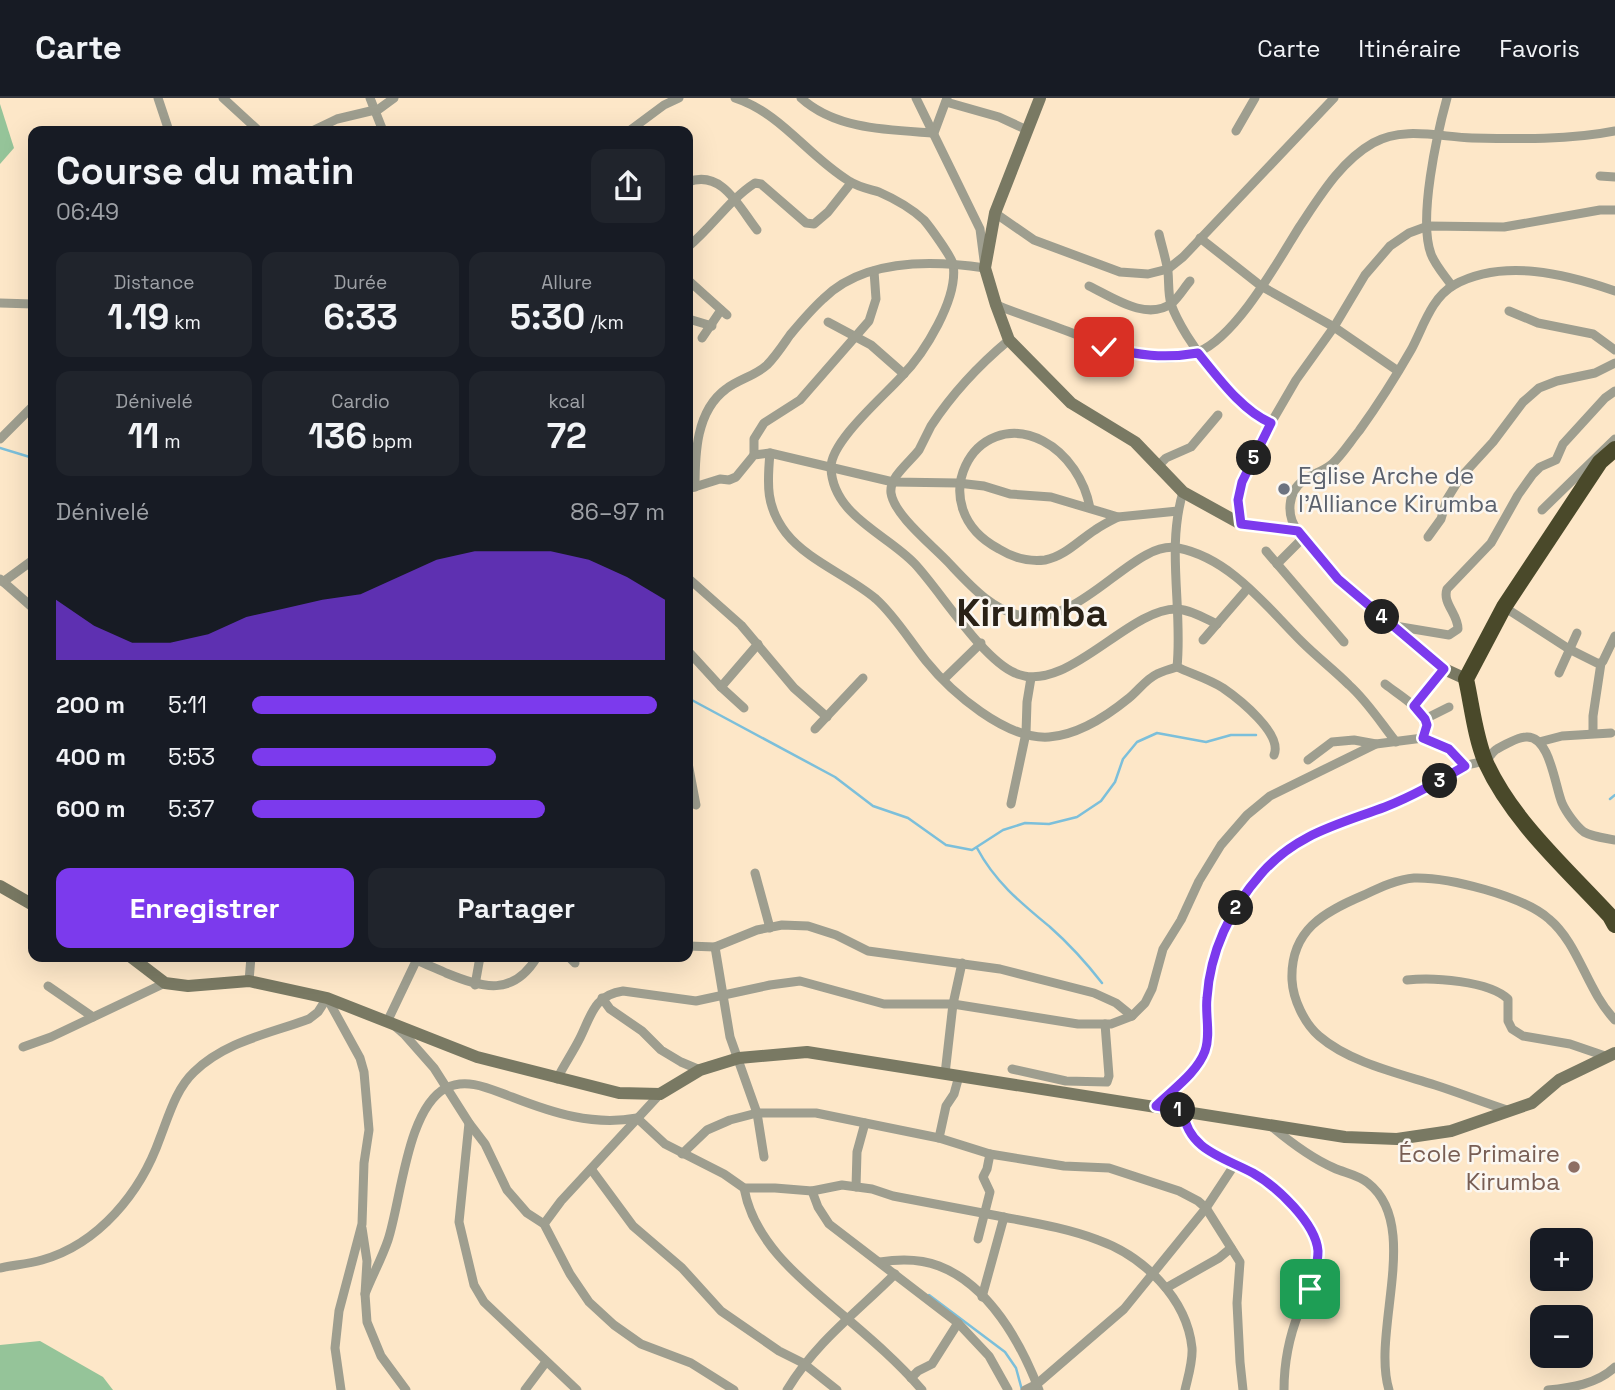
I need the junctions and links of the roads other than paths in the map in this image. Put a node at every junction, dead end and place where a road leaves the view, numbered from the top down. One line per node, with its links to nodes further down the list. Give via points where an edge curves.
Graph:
1 (158, 98): 15 (street)
2 (223, 98): 16 (street)
3 (370, 98): 14 (street)
4 (394, 98): 14 (street)
5 (679, 98): 19 (street)
6 (735, 98): 28 (street, via 761,108)
7 (801, 98): 23 (street, via 821,114 843,120 880,129)
8 (916, 98): 23 (street)
9 (1040, 98): 20 (street)
10 (1255, 98): 21 (street)
11 (1334, 98): 35 (street)
12 (1447, 98): 24 (street)
13 (946, 100): 20 (street); 23 (street)
14 (374, 111): 17 (street); 18 (street)
15 (167, 126)
16 (254, 126)
17 (322, 126)
18 (381, 126)
19 (636, 126)
20 (1027, 130): 31 (street)
21 (1236, 131)
22 (1615, 131): 24 (street, via 1578,136)
23 (934, 133): 38 (street, via 980,229)
24 (1437, 135): 32 (street); 44 (street, via 1391,136 1373,143 1344,166)
25 (1600, 176): 26 (street)
26 (1615, 177)
27 (693, 180): 29 (street, via 714,180)
28 (851, 183): 29 (street, via 814,223 806,223 761,184 755,183); 37 (street, via 904,204 925,221)
29 (735, 199): 33 (street); 36 (street)
30 (1615, 210): 32 (street, via 1504,227)
31 (995, 213): 38 (street); 39 (street, via 1034,240 1120,272)
32 (1428, 226): 45 (street, via 1431,256); 55 (street, via 1390,246 1365,275)
33 (757, 230)
34 (1159, 234): 39 (street)
35 (1200, 237): 39 (street); 44 (street)
36 (693, 243)
37 (953, 263): 38 (street); 40 (street, via 921,262); 63 (street, via 941,316)
38 (985, 268): 50 (street)
39 (1168, 270): 48 (street)
40 (874, 271): 57 (street, via 874,309); 75 (street, via 832,290 769,364 718,397 701,426)
41 (1190, 281): 48 (street)
42 (693, 285): 54 (street, via 724,313)
43 (1089, 286): 48 (street, via 1136,308)
44 (1261, 286): 55 (street); 60 (street, via 1237,320)
45 (1452, 286): 46 (street, via 1495,273 1547,271); 62 (street, via 1434,304)
46 (1615, 291)
47 (0, 303): 49 (street)
48 (1171, 303): 60 (street)
49 (28, 304)
50 (996, 305): 58 (street); 60 (street, via 1104,347 1143,356)
51 (1509, 311): 59 (street, via 1538,323 1593,334)
52 (693, 320): 54 (street)
53 (828, 322): 57 (street)
54 (712, 326): 56 (street)
55 (1334, 327): 62 (street); 67 (street)
56 (702, 338)
57 (856, 338): 63 (street); 72 (street, via 800,400 764,424 754,439)
58 (1009, 340): 74 (street, via 1071,402 1135,442); 76 (street, via 961,387)
59 (1615, 350)
60 (1198, 353): 67 (street, via 1250,412)
61 (1615, 363): 86 (street, via 1539,388 1523,402 1460,478)
62 (1398, 371): 85 (street, via 1335,461 1294,489 1292,523)
63 (904, 374): 73 (street, via 839,444)
64 (1615, 391): 98 (street, via 1563,444 1559,456 1533,474 1491,543 1447,589 1445,598 1458,629 1449,635)
65 (28, 412): 68 (street)
66 (1218, 415): 74 (street, via 1197,443)
67 (1271, 423): 84 (street, via 1242,482 1238,500)
68 (0, 439)
69 (1615, 439): 81 (street)
70 (1615, 449): 95 (highway, via 1600,462)
71 (770, 453): 72 (street); 73 (street); 113 (street, via 767,486 772,509 787,535 878,601)
72 (754, 455): 78 (street, via 729,481 720,479)
73 (830, 466): 76 (street); 103 (street, via 839,496 851,511 915,563)
74 (1157, 467): 79 (street)
75 (693, 472)
76 (893, 482): 77 (street); 87 (street, via 894,503 906,519 991,603 1009,613 1051,615 1105,585 1133,562 1155,550)
77 (958, 483): 80 (street, via 1051,497); 80 (street, via 981,445 1003,435 1023,433 1063,457 1081,479); 83 (street, via 958,500 967,519 980,536 1015,558 1043,560 1069,550)
78 (693, 487)
79 (1183, 492): 82 (street); 84 (street)
80 (1090, 509): 83 (street)
81 (1542, 510)
82 (1178, 511): 83 (street); 87 (street)
83 (1118, 517)
84 (1241, 524): 85 (street)
85 (1300, 535): 90 (street); 98 (street, via 1338,579)
86 (1428, 537)
87 (1175, 547): 93 (street, via 1222,566); 96 (street)
88 (1266, 551): 90 (street)
89 (28, 563): 91 (street)
90 (1277, 564): 102 (street)
91 (1, 580): 94 (street)
92 (693, 582): 104 (street)
93 (1248, 588): 97 (street); 127 (street, via 1351,686)
94 (28, 604)
95 (1504, 607): 105 (street); 114 (highway)
96 (1177, 609): 97 (street); 108 (street); 112 (street, via 1155,613 1087,656)
97 (1217, 624): 101 (street)
98 (1393, 626): 109 (street)
99 (1577, 633): 105 (street)
100 (1615, 636): 107 (street)
101 (1203, 640)
102 (1344, 642)
103 (981, 643): 112 (street, via 1014,673); 113 (street)
104 (758, 644): 116 (street); 120 (street, via 794,688)
105 (1569, 649): 107 (street); 110 (street)
106 (693, 656): 116 (street)
107 (1601, 663): 124 (street)
108 (1177, 667): 123 (street, via 1154,675 1104,717 1070,732 1047,737); 130 (street, via 1238,701 1272,734)
109 (1444, 669): 114 (street); 117 (street)
110 (1559, 673)
111 (863, 678): 120 (street)
112 (1031, 678): 123 (street)
113 (944, 679): 123 (street, via 995,721)
114 (1466, 679): 132 (highway)
115 (1385, 684): 117 (street)
116 (721, 687): 119 (street)
117 (1414, 706): 121 (street)
118 (1449, 707): 121 (street)
119 (744, 708)
120 (827, 718): 122 (street)
121 (1425, 719): 126 (street)
122 (816, 729)
123 (1026, 733): 135 (street)
124 (1593, 733): 125 (street); 128 (street)
125 (1611, 733)
126 (1423, 738): 127 (street); 133 (street, via 1449,749)
127 (1396, 742): 129 (street)
128 (1539, 742): 132 (street, via 1526,737 1496,749); 137 (street, via 1572,819 1590,835)
129 (1376, 744): 131 (street, via 1332,743); 161 (street, via 1270,796 1247,816 1199,881 1163,949 1152,989)
130 (1274, 755)
131 (1308, 760)
132 (1485, 760): 133 (street); 141 (highway, via 1530,829)
133 (1465, 766): 176 (street, via 1415,794 1304,838 1260,875 1240,902 1210,965 1206,1050)
134 (693, 798): 136 (street)
135 (1012, 804)
136 (696, 805)
137 (1615, 840)
138 (755, 873): 142 (street)
139 (0, 886): 140 (street)
140 (28, 902)
141 (1615, 925)
142 (770, 928): 144 (street); 151 (street, via 808,926 868,951)
143 (693, 946): 144 (street)
144 (715, 947): 157 (street)
145 (138, 962): 154 (street)
146 (251, 962): 153 (street)
147 (413, 962): 163 (street)
148 (424, 962): 155 (street)
149 (479, 962): 155 (street)
150 (533, 962): 155 (street, via 517,980 498,987)
151 (962, 963): 160 (street); 161 (street, via 1094,993)
152 (1407, 980): 167 (street, via 1428,978 1488,987 1508,999 1512,1029)
153 (249, 981): 154 (street, via 188,986); 158 (street)
154 (165, 983): 162 (street)
155 (475, 985)
156 (48, 986): 162 (street)
157 (723, 996): 159 (street, via 695,1001 623,991); 160 (street, via 800,981 884,1004); 168 (street)
158 (327, 998): 163 (street); 196 (street, via 364,1072 369,1130); 201 (street, via 310,1019 237,1043 192,1073 168,1114 137,1186 90,1236 43,1260)
159 (602, 998): 170 (street, via 661,1050); 172 (street)
160 (953, 1004): 165 (street); 171 (street)
161 (1132, 1016): 165 (street)
162 (93, 1017): 166 (street)
163 (388, 1020): 172 (street, via 477,1057); 174 (street, via 419,1050)
164 (1615, 1020): 178 (street, via 1549,918 1495,892 1453,881 1413,878 1331,909 1311,926 1297,945 1291,965 1292,988 1317,1035 1364,1060)
165 (1105, 1024): 173 (street, via 1107,1082)
166 (23, 1047)
167 (1611, 1055): 178 (street)
168 (739, 1058): 170 (street); 171 (street, via 807,1052); 179 (street)
169 (1012, 1069): 173 (street)
170 (700, 1070): 175 (street)
171 (952, 1075): 173 (street); 184 (street, via 954,1094 946,1106)
172 (557, 1079): 175 (street, via 619,1093)
173 (1065, 1086): 176 (street)
174 (446, 1088): 180 (street, via 481,1085 566,1116 619,1122); 181 (street); 205 (street, via 421,1116 405,1163 388,1242)
175 (660, 1094): 180 (street)
176 (1156, 1106): 177 (street)
177 (1183, 1111): 183 (street); 188 (street, via 1185,1124 1198,1144)
178 (1510, 1111): 183 (street, via 1451,1131 1397,1139 1345,1137)
179 (757, 1113): 182 (street, via 816,1113); 185 (street, via 707,1130); 187 (street)
180 (637, 1118): 185 (street, via 650,1133); 189 (street)
181 (468, 1123): 197 (street, via 485,1144 516,1203); 209 (street, via 460,1222 474,1284 484,1302)
182 (865, 1123): 184 (street); 190 (street, via 857,1152)
183 (1270, 1125): 227 (street, via 1332,1168 1367,1181 1386,1205 1394,1244 1383,1349)
184 (939, 1138): 186 (street)
185 (682, 1154): 191 (street)
186 (990, 1154): 193 (street, via 1109,1168 1179,1191); 194 (street, via 982,1177 990,1192)
187 (764, 1157)
188 (1235, 1164): 193 (street); 226 (street, via 1276,1190 1298,1213 1318,1250 1316,1270 1290,1340)
189 (591, 1169): 197 (street); 210 (street, via 633,1226 722,1311)
190 (856, 1187): 192 (street); 194 (street)
191 (744, 1188): 192 (street); 207 (street, via 752,1218 774,1252)
192 (811, 1191): 200 (street, via 829,1224)
193 (1206, 1208): 199 (street); 203 (street)
194 (985, 1214): 195 (street); 198 (street)
195 (1004, 1217): 203 (street, via 1099,1240); 206 (street)
196 (362, 1224): 205 (street); 214 (street, via 339,1311 335,1348)
197 (544, 1224): 218 (street, via 589,1302 614,1325 641,1344 691,1363)
198 (978, 1238)
199 (1231, 1248): 204 (street); 225 (street, via 1241,1270 1237,1303)
200 (880, 1262): 202 (street); 206 (street, via 937,1265)
201 (0, 1268)
202 (895, 1274): 207 (street); 208 (street)
203 (1153, 1274): 204 (street); 213 (street, via 1124,1309)
204 (1166, 1288): 224 (street, via 1187,1323 1192,1350)
205 (365, 1294): 215 (street, via 367,1322 381,1356)
206 (982, 1297): 213 (street, via 1013,1337)
207 (846, 1318): 210 (street); 212 (street)
208 (958, 1323): 212 (street, via 932,1364); 222 (street, via 989,1356)
209 (546, 1362): 216 (street); 217 (street)
210 (803, 1363): 219 (street); 220 (street)
211 (1615, 1367): 228 (street, via 1594,1381)
212 (911, 1378): 221 (street)
213 (1038, 1387): 223 (street)
214 (341, 1390)
215 (406, 1390)
216 (525, 1390)
217 (577, 1390)
218 (734, 1390)
219 (787, 1390)
220 (837, 1390)
221 (922, 1390)
222 (1008, 1390)
223 (1025, 1390)
224 (1185, 1390)
225 (1244, 1390)
226 (1284, 1390)
227 (1389, 1390)
228 (1548, 1390)

